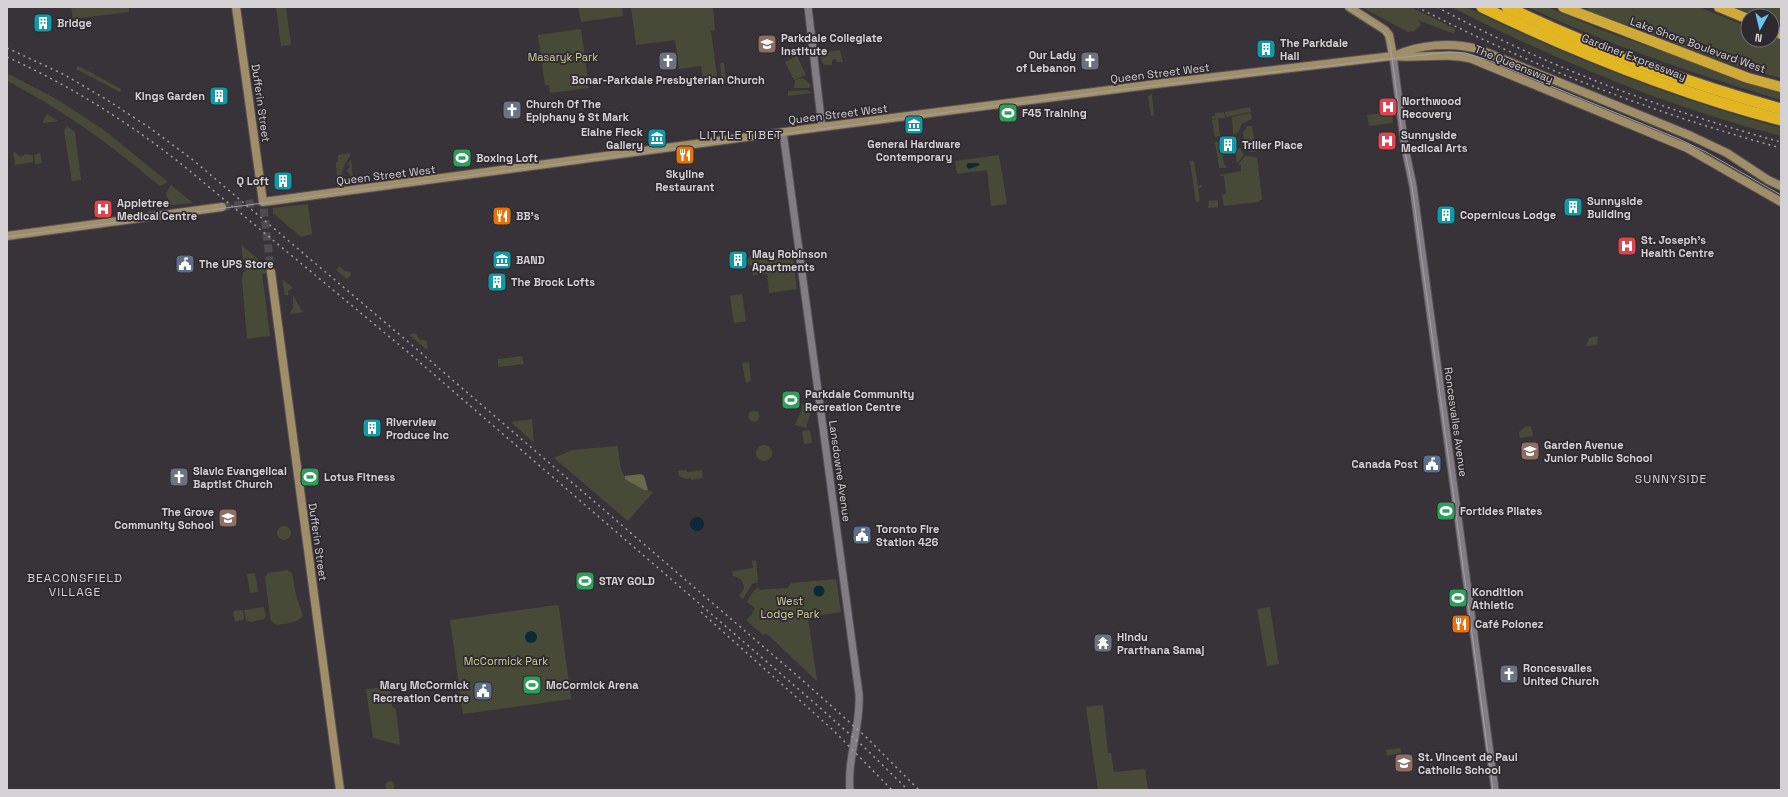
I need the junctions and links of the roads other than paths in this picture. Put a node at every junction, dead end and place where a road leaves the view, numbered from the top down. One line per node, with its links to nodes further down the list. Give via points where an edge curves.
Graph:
1 (236, 7): 16 (main road, Dufferin Street)
2 (808, 7): 13 (street)
3 (1350, 7): 9 (main road, via 1387,32)
4 (1482, 7): 12 (highway, Gardiner Expressway, via 1612,65)
5 (1507, 7): 11 (highway, Gardiner Expressway, via 1631,60)
6 (1562, 7): 10 (highway, Lake Shore Boulevard West, via 1748,78)
7 (1719, 7): 8 (highway)
8 (1740, 15)
9 (1393, 56): 13 (main road, Queen Street West); 15 (main road, The Queensway, via 1409,50 1434,46 1464,46 1478,50 1691,136 1729,154); 17 (main road, The Queensway, via 1441,54 1472,59 1687,148); 23 (street, Roncesvalles Avenue, via 1405,148 1413,186)
10 (1781, 87)
11 (1781, 109)
12 (1781, 120)
13 (822, 127): 14 (main road, Queen Street West)
14 (783, 132): 16 (main road, Queen Street West); 22 (street, Lansdowne Avenue, via 859,694 858,719 849,773)
15 (1781, 186)
16 (263, 202)
17 (1781, 202)
18 (222, 207): 19 (main road)
19 (7, 236)
20 (271, 272): 21 (main road, Dufferin Street)
21 (340, 790)
22 (850, 790)
23 (1494, 790)

